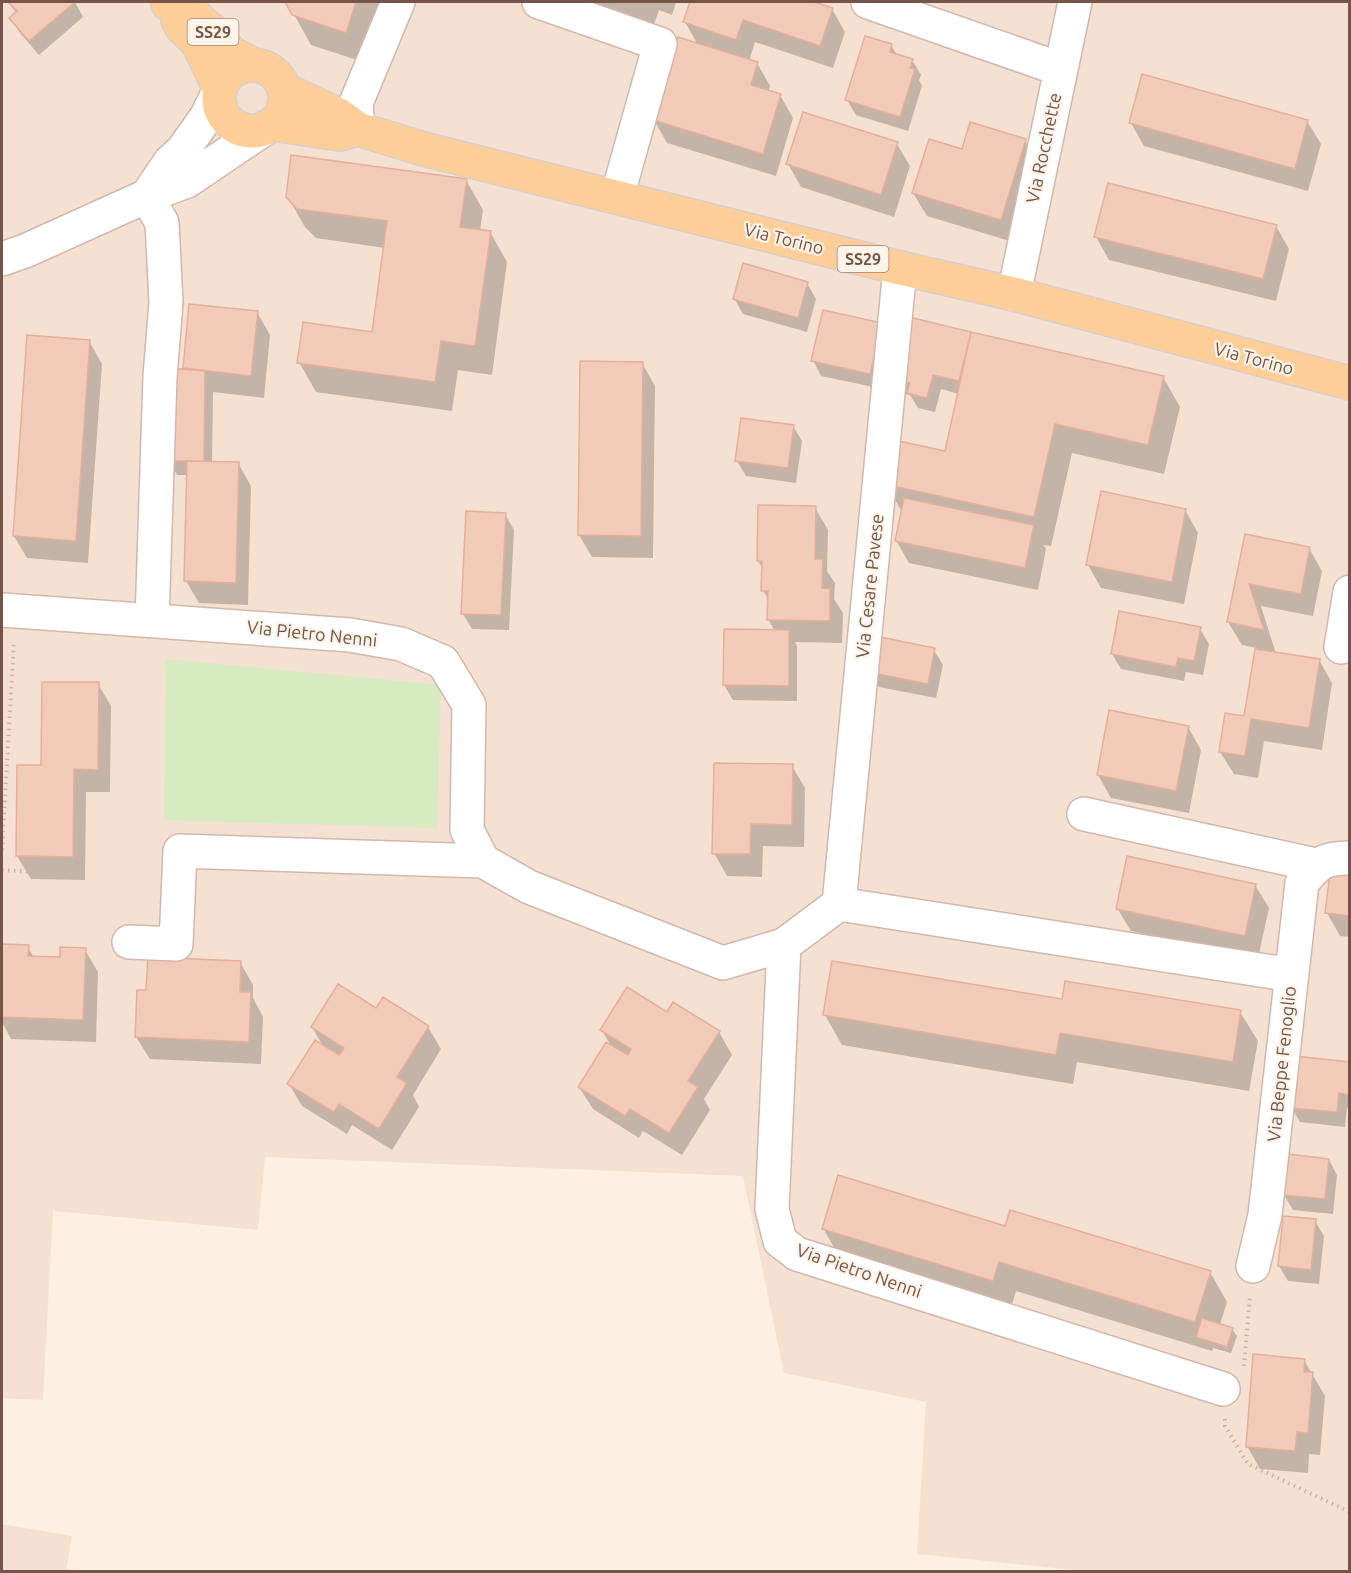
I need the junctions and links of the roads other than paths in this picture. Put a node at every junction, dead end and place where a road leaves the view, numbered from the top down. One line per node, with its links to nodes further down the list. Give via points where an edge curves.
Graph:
1 (168, 2): 6 (main road, Via Torino / SS29, via 194,15 231,52); 8 (main road, Via Torino / SS29, via 182,27 198,43)
2 (398, 2): 11 (street, via 356,103)
3 (539, 2): 13 (street, via 660,44)
4 (868, 2): 7 (street)
5 (1075, 2): 7 (street, Via Rocchette)
6 (254, 65): 8 (main road, via 236,69); 9 (main road, Via Torino, via 277,75)
7 (1060, 69): 16 (street, Via Rocchette)
8 (220, 89): 10 (main road, Via Torino, via 221,110 234,125 254,131); 12 (street, via 207,116)
9 (285, 90): 10 (main road, via 284,109); 11 (main road, Via Torino, via 339,115)
10 (268, 126): 11 (main road, Via Torino, via 339,134); 12 (street, via 187,181)
11 (358, 129): 13 (main road, Via Torino / SS29)
12 (147, 196): 14 (street); 20 (street, via 162,223 166,302)
13 (617, 197): 15 (main road, Via Torino / SS29)
14 (2, 260)
15 (900, 268): 16 (main road, Via Torino / SS29); 26 (street, Via Cesare Pavese)
16 (1014, 294): 17 (main road, Via Torino / SS29)
17 (1350, 383)
18 (1350, 592): 21 (street)
19 (9, 611): 20 (street, Via Pietro Nenni)
20 (152, 621): 24 (street, Via Pietro Nenni, via 350,635 401,644 443,662 469,705 467,830)
21 (1341, 647)
22 (1084, 814): 25 (street)
23 (1350, 858): 25 (street)
24 (483, 861): 27 (street, via 180,851 176,944); 28 (street, via 529,887 723,963)
25 (1316, 865): 29 (street, Via Beppe Fenoglio, via 1302,883)
26 (839, 904): 28 (street); 29 (street)
27 (129, 942)
28 (784, 945): 31 (street, Via Pietro Nenni, via 772,1209 780,1241 797,1254)
29 (1292, 975): 30 (street, Via Beppe Fenoglio, via 1265,1215)
30 (1253, 1266)
31 (1222, 1389)

